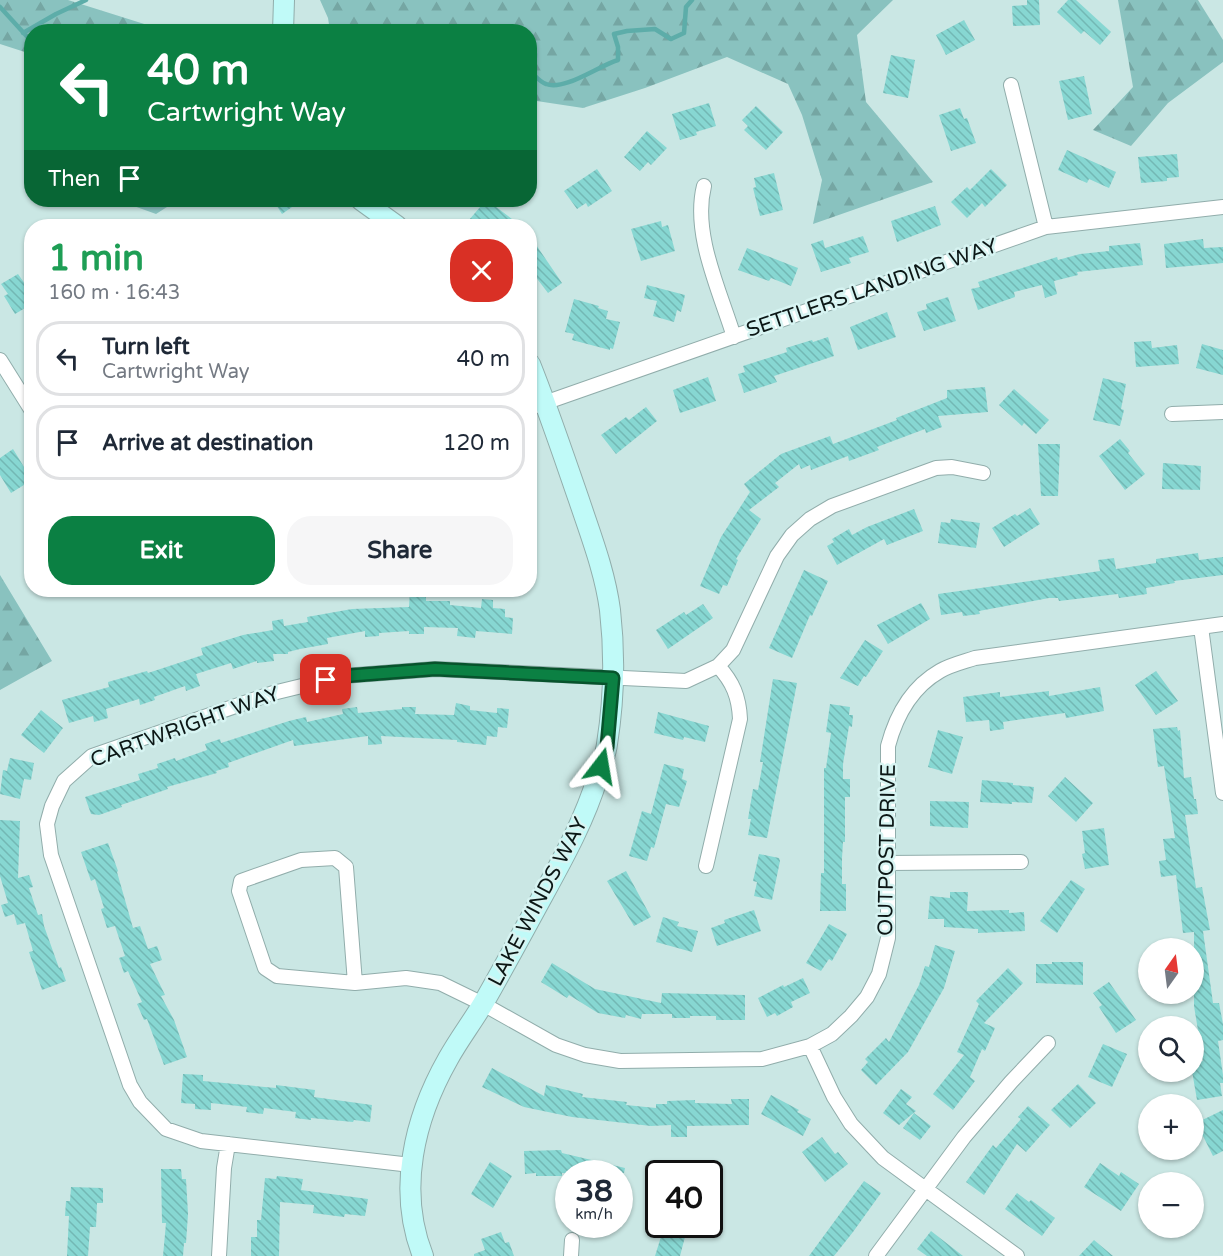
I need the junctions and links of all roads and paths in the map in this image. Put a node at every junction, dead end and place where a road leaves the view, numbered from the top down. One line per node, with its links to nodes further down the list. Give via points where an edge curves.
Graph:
1 (284, 0): 2 (street)
2 (283, 24)
3 (1011, 85): 8 (street)
4 (704, 186): 9 (street, via 700,220)
5 (371, 207): 7 (street)
6 (1223, 207): 8 (street, SETTLERS LANDING WAY)
7 (387, 219)
8 (1046, 226): 9 (street, SETTLERS LANDING WAY)
9 (734, 337): 12 (street, SETTLERS LANDING WAY)
10 (0, 360): 11 (street)
11 (24, 398)
12 (537, 405): 19 (street, LAKE WINDS WAY, via 600,561 610,608)
13 (1223, 412): 14 (street)
14 (1172, 414)
15 (983, 472): 18 (street, CARTWRIGHT WAY, via 952,466 936,468 832,506 810,519 777,556 733,650)
16 (1223, 624): 17 (street, OUTPOST DRIVE)
17 (1201, 627): 20 (street); 22 (street, OUTPOST DRIVE, via 975,658 940,671 915,690 893,726 888,746)
18 (718, 666): 19 (street, CARTWRIGHT WAY, via 686,681); 23 (street, via 730,680 739,702 740,719)
19 (613, 678): 25 (street, LAKE WINDS WAY, via 607,747 589,806); 28 (street, CARTWRIGHT WAY, via 435,669 344,676 273,693 92,756 64,781 47,824 51,855 130,1085 140,1102 166,1129 201,1141)
20 (1223, 793)
21 (1021, 862): 22 (street)
22 (887, 863): 27 (street, OUTPOST DRIVE, via 888,938 879,974 851,1016 832,1034)
23 (706, 866)
24 (355, 983): 24 (street, OUTPOST DRIVE, via 277,975 265,968 238,891 241,881 301,860 335,858 346,867); 25 (street, OUTPOST DRIVE, via 406,978 440,983)
25 (483, 1004): 27 (street, OUTPOST DRIVE, via 556,1045 620,1061 762,1059); 29 (street, LAKE WINDS WAY, via 448,1059 427,1104)
26 (1048, 1043): 30 (street, via 964,1137)
27 (810, 1046): 30 (street, via 851,1124 883,1158)
28 (228, 1144): 29 (street, CARTWRIGHT WAY); 32 (street)
29 (411, 1165): 33 (street, LAKE WINDS WAY, via 412,1215)
30 (927, 1190): 35 (street); 36 (street)
31 (572, 1240): 34 (street)
32 (219, 1256)
33 (423, 1256)
34 (571, 1256)
35 (876, 1256)
36 (1017, 1256)

